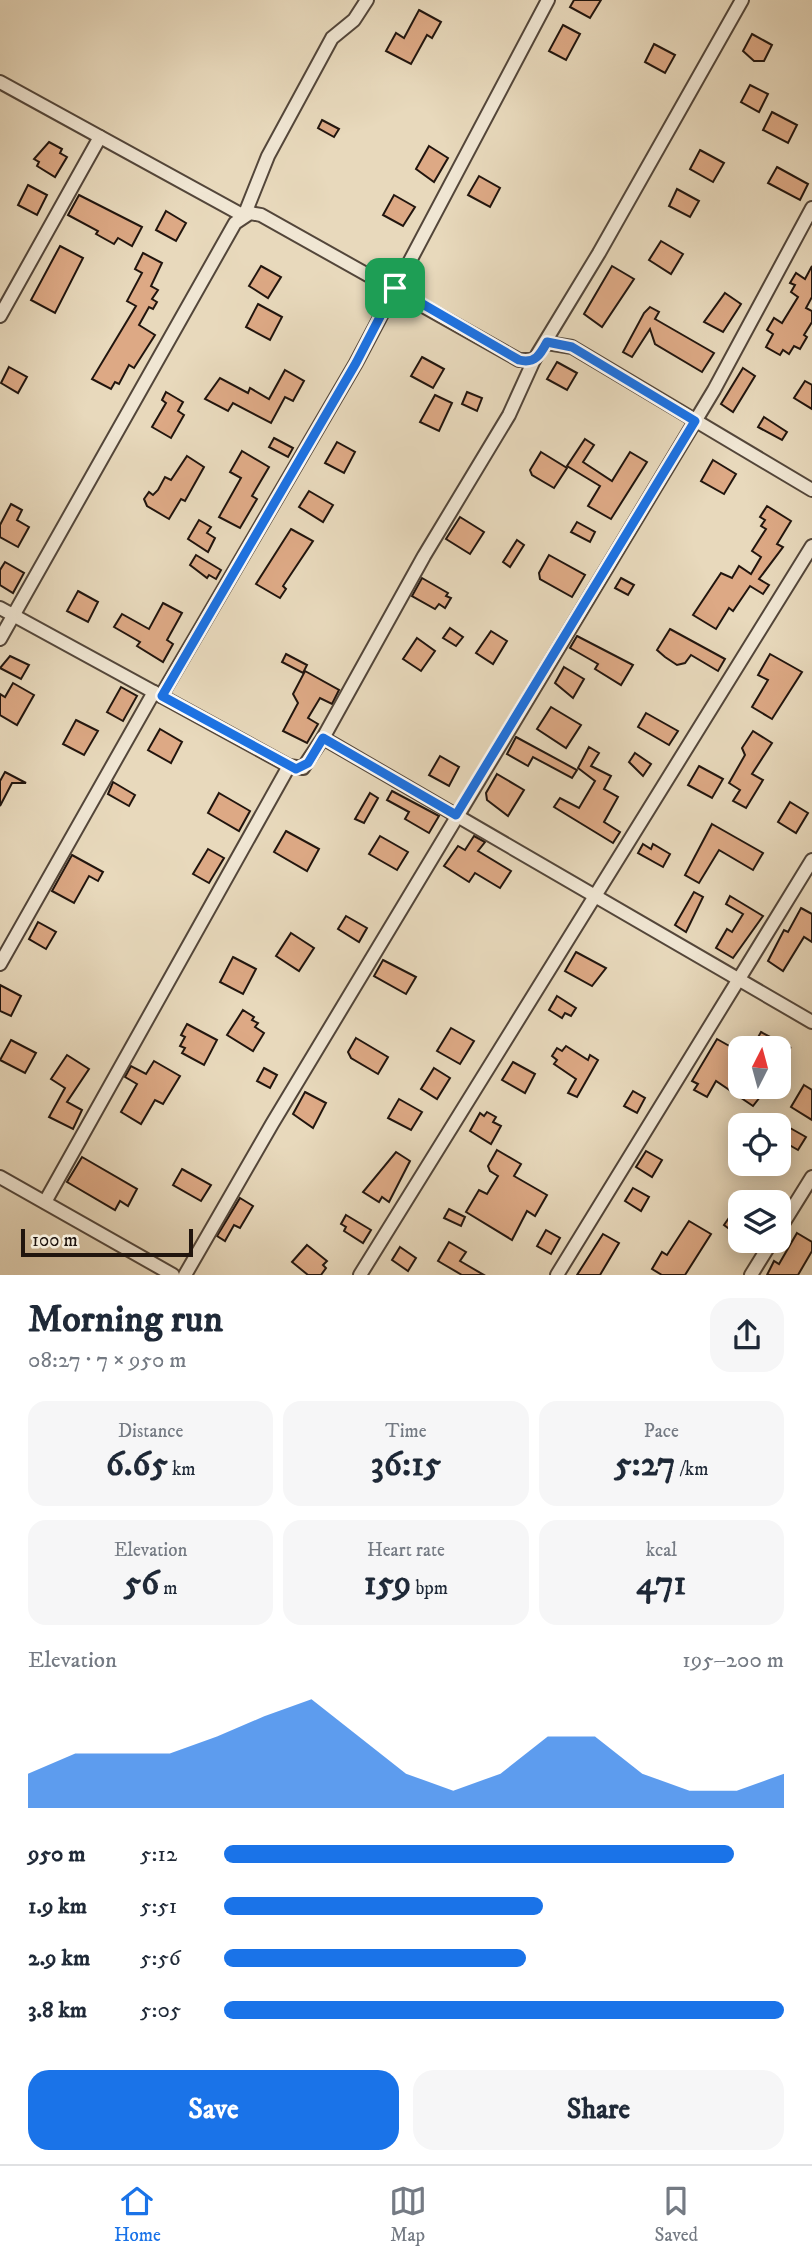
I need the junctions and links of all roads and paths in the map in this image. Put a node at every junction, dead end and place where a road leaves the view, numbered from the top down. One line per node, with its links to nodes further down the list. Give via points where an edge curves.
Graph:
1 (367, 0): 7 (street, via 354,20 332,38 268,156)
2 (548, 0): 8 (street)
3 (741, 0): 10 (street)
4 (0, 82): 5 (street)
5 (100, 137): 7 (street); 9 (street)
6 (812, 208): 12 (street)
7 (244, 216): 8 (street, via 261,215); 16 (street, via 235,223)
8 (395, 288): 11 (street, via 519,360); 18 (street, via 356,363)
9 (0, 316)
10 (547, 342): 11 (street); 12 (street, via 572,347)
11 (534, 360): 19 (street, via 509,415)
12 (695, 421): 13 (street); 21 (street)
13 (812, 490)
14 (812, 546): 23 (street)
15 (0, 608): 16 (street)
16 (13, 615): 17 (street); 18 (street)
17 (0, 639)
18 (158, 694): 20 (street); 24 (street)
19 (323, 738): 20 (street, via 303,768); 21 (street)
20 (289, 766): 29 (street)
21 (456, 815): 23 (street); 33 (street)
22 (812, 860): 25 (street)
23 (595, 897): 25 (street); 34 (street)
24 (0, 964)
25 (739, 980): 26 (street); 35 (street)
26 (812, 1023)
27 (0, 1177): 29 (street)
28 (812, 1177): 30 (street)
29 (45, 1202): 32 (street)
30 (791, 1211)
31 (765, 1253): 36 (street)
32 (173, 1275)
33 (185, 1275)
34 (360, 1275)
35 (556, 1275)
36 (751, 1275)

